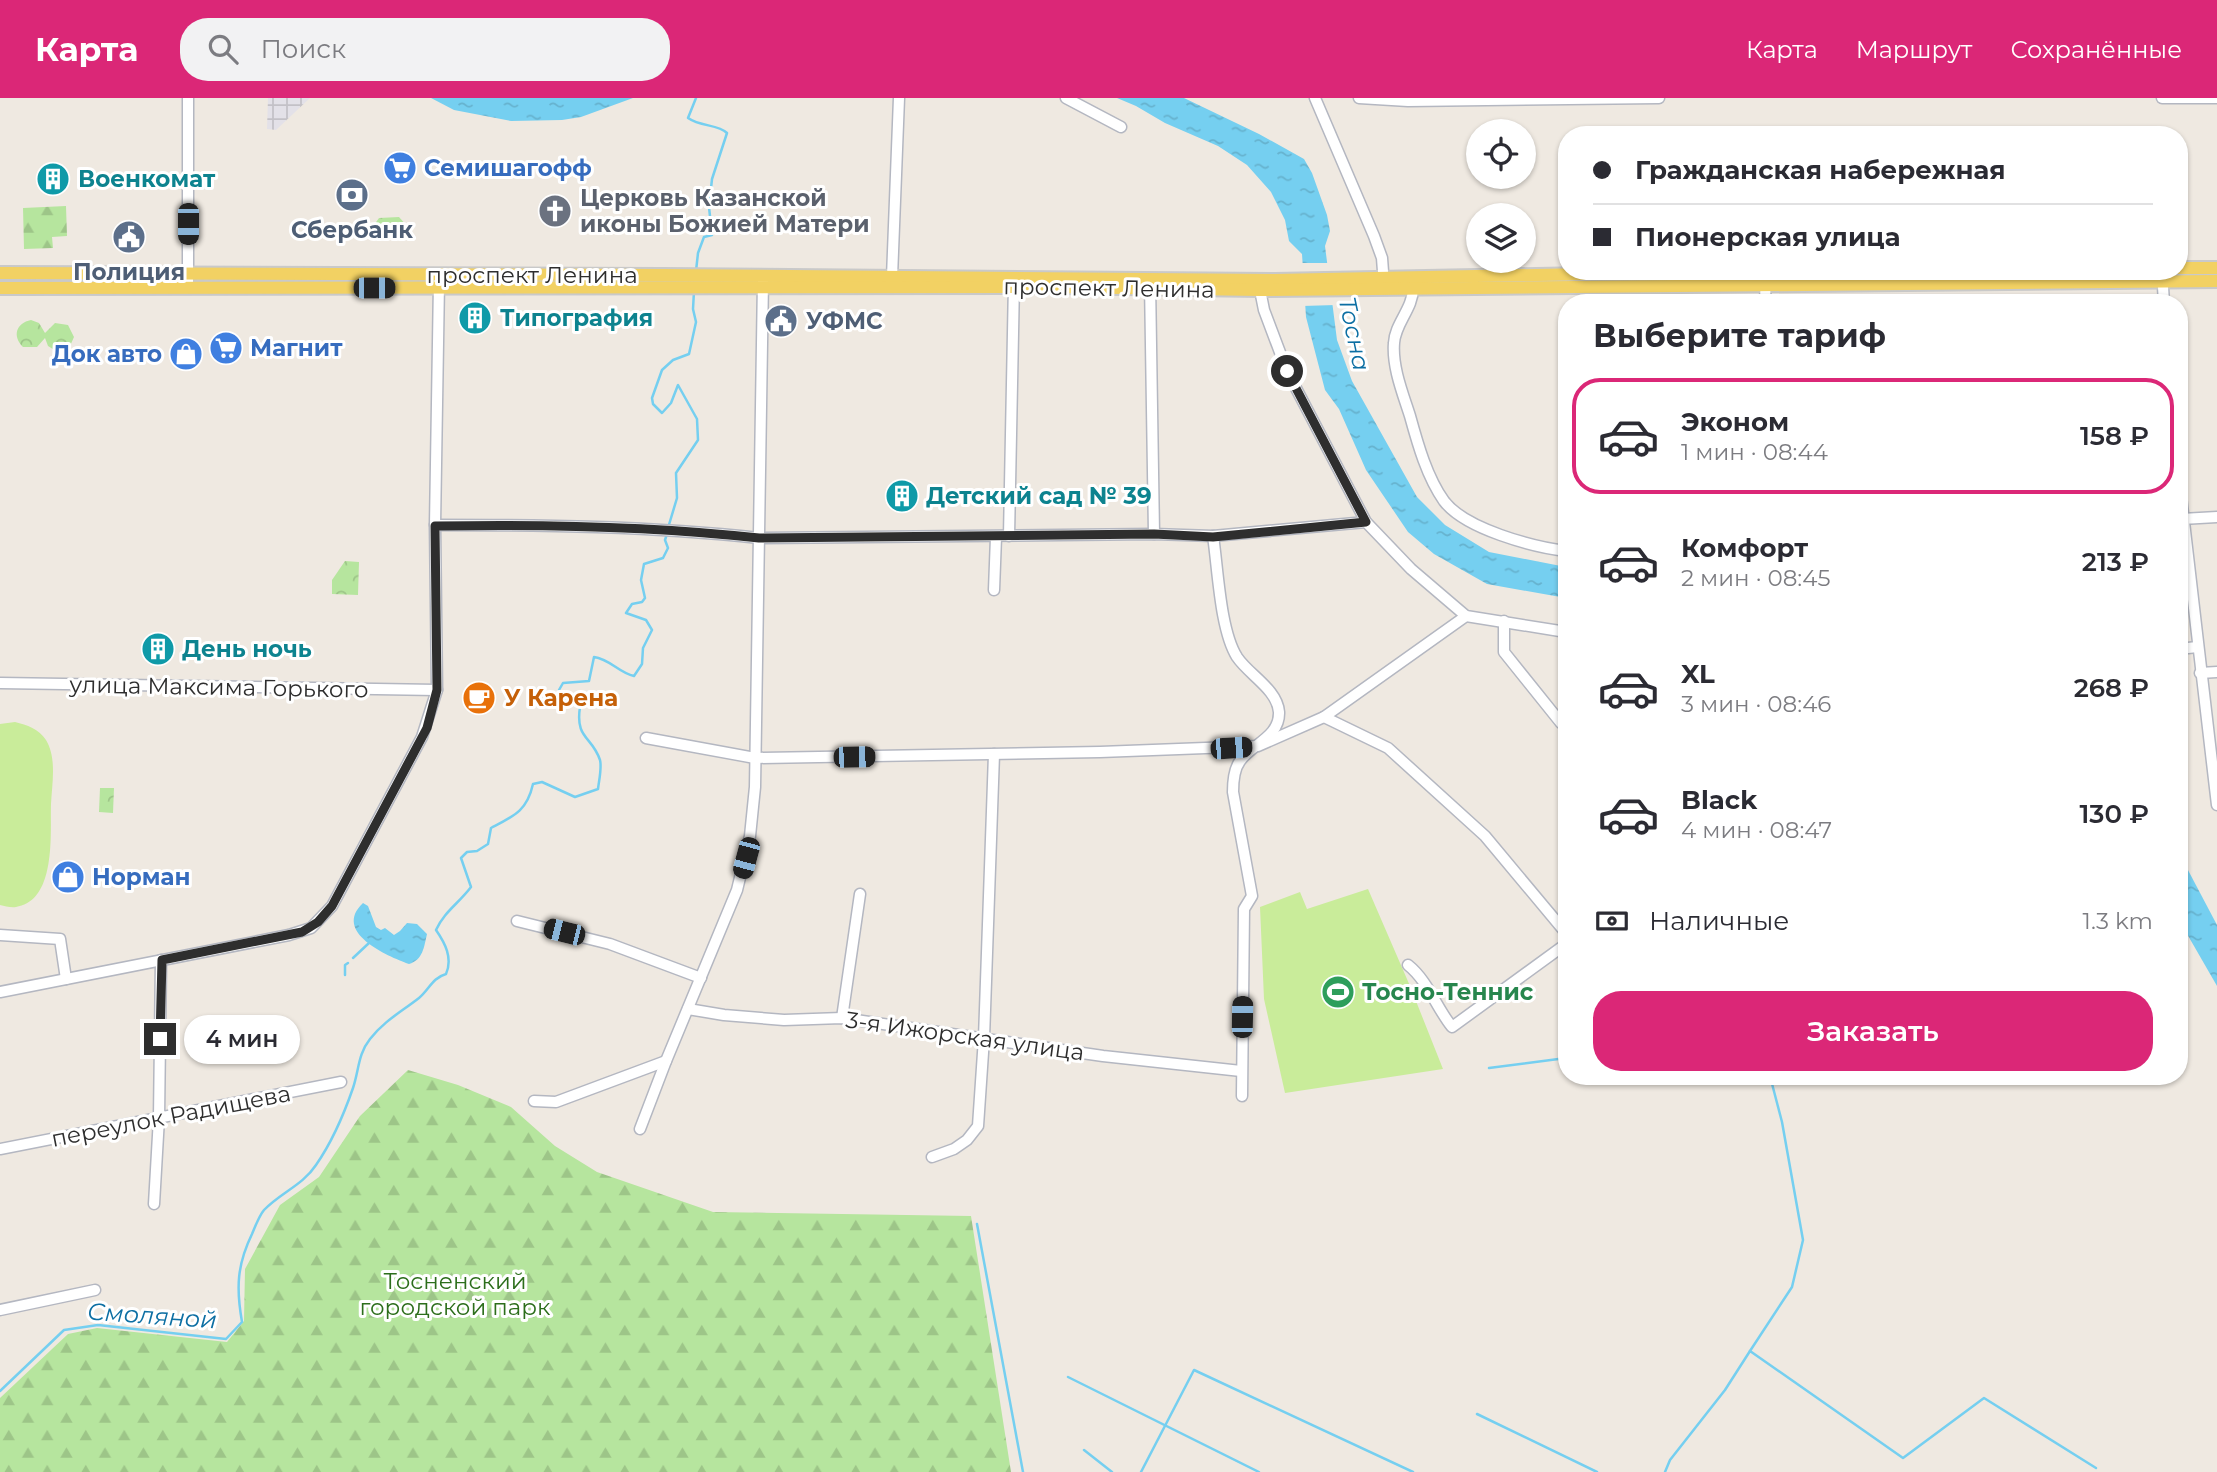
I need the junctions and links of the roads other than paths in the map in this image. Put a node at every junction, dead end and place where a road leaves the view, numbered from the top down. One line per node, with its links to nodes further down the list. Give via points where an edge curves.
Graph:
1 (188, 98): 15 (street)
2 (899, 98): 16 (street)
3 (1066, 98): 11 (street)
4 (1315, 98): 26 (street, via 1374,236)
5 (1359, 98): 8 (street)
6 (1659, 98): 9 (street)
7 (2162, 98): 10 (street)
8 (1408, 99): 9 (street)
9 (1646, 99)
10 (2217, 99)
11 (1121, 127)
12 (2188, 268): 13 (main road)
13 (2217, 268)
14 (0, 273): 15 (main road, проспект Ленина)
15 (188, 274): 21 (main road, проспект Ленина); 30 (street)
16 (892, 277): 23 (main road, проспект Ленина); 24 (main road, проспект Ленина)
17 (1558, 278): 26 (main road, проспект Ленина)
18 (2188, 279): 22 (main road, проспект Ленина)
19 (1766, 280): 28 (street)
20 (2014, 280): 28 (main road, проспект Ленина)
21 (439, 281): 23 (main road, проспект Ленина); 30 (main road, проспект Ленина); 37 (street)
22 (2217, 281)
23 (763, 282): 24 (main road, проспект Ленина); 42 (street)
24 (1014, 282): 25 (main road, проспект Ленина); 39 (street)
25 (1150, 284): 27 (main road, проспект Ленина); 32 (main road, проспект Ленина); 38 (street)
26 (1384, 284): 27 (main road, проспект Ленина); 31 (main road, проспект Ленина)
27 (1275, 285): 32 (main road, проспект Ленина)
28 (1766, 285): 31 (main road, проспект Ленина); 33 (street)
29 (0, 288): 30 (main road, проспект Ленина)
30 (188, 288)
31 (1413, 288): 43 (street, via 1413,299 1394,342 1396,366 1421,454 1444,500 1460,517 1489,531)
32 (1260, 290): 36 (street, via 1287,371)
33 (1766, 294)
34 (2217, 517): 35 (street)
35 (2188, 519)
36 (1366, 522): 41 (street); 46 (street)
37 (435, 526): 42 (street, via 543,525); 54 (street)
38 (1154, 534): 39 (street); 41 (street)
39 (1009, 536): 40 (street)
40 (996, 537): 42 (street); 44 (street)
41 (1213, 537): 58 (street, via 1228,639 1238,658 1274,697 1279,712 1271,734)
42 (759, 538): 60 (street)
43 (1558, 549)
44 (994, 590)
45 (2188, 590): 49 (street)
46 (1466, 616): 47 (street); 55 (street)
47 (1504, 621): 48 (street); 56 (street, via 1504,652)
48 (1558, 631)
49 (2197, 647): 50 (street); 52 (street)
50 (2188, 648)
51 (2217, 672): 52 (street)
52 (2200, 673): 61 (street)
53 (0, 683): 54 (street, улица Максима Горького)
54 (437, 690): 67 (street, via 427,728 400,781 332,906 318,922 289,935)
55 (1324, 717): 58 (street); 64 (street, via 1388,748 1485,836)
56 (1558, 720)
57 (646, 738): 60 (street)
58 (1258, 746): 59 (street); 76 (street, via 1239,762 1233,780 1252,896 1244,909)
59 (994, 754): 60 (street); 74 (street)
60 (755, 758): 69 (street, via 746,858)
61 (2217, 805)
62 (860, 894): 73 (street)
63 (517, 921): 69 (street, via 610,944)
64 (1558, 923)
65 (0, 935): 70 (street, via 60,939)
66 (1558, 950): 68 (street, via 1452,1027 1418,973)
67 (162, 960): 70 (street); 80 (street)
68 (1408, 965)
69 (701, 978): 72 (street)
70 (66, 979): 71 (street)
71 (0, 992)
72 (688, 1009): 73 (street, 3-я Ижорская улица, via 773,1020); 75 (street)
73 (842, 1018): 74 (street, 3-я Ижорская улица)
74 (984, 1038): 76 (street, 3-я Ижорская улица); 83 (street, via 978,1126 954,1149)
75 (666, 1061): 79 (street, via 556,1102); 81 (street)
76 (1241, 1071): 78 (street)
77 (341, 1082): 80 (street, переулок Радищева)
78 (1242, 1096)
79 (534, 1101)
80 (159, 1118): 82 (street, переулок Радищева); 84 (street)
81 (640, 1129)
82 (0, 1149)
83 (932, 1157)
84 (154, 1204)
85 (95, 1290): 86 (street)
86 (0, 1310)

